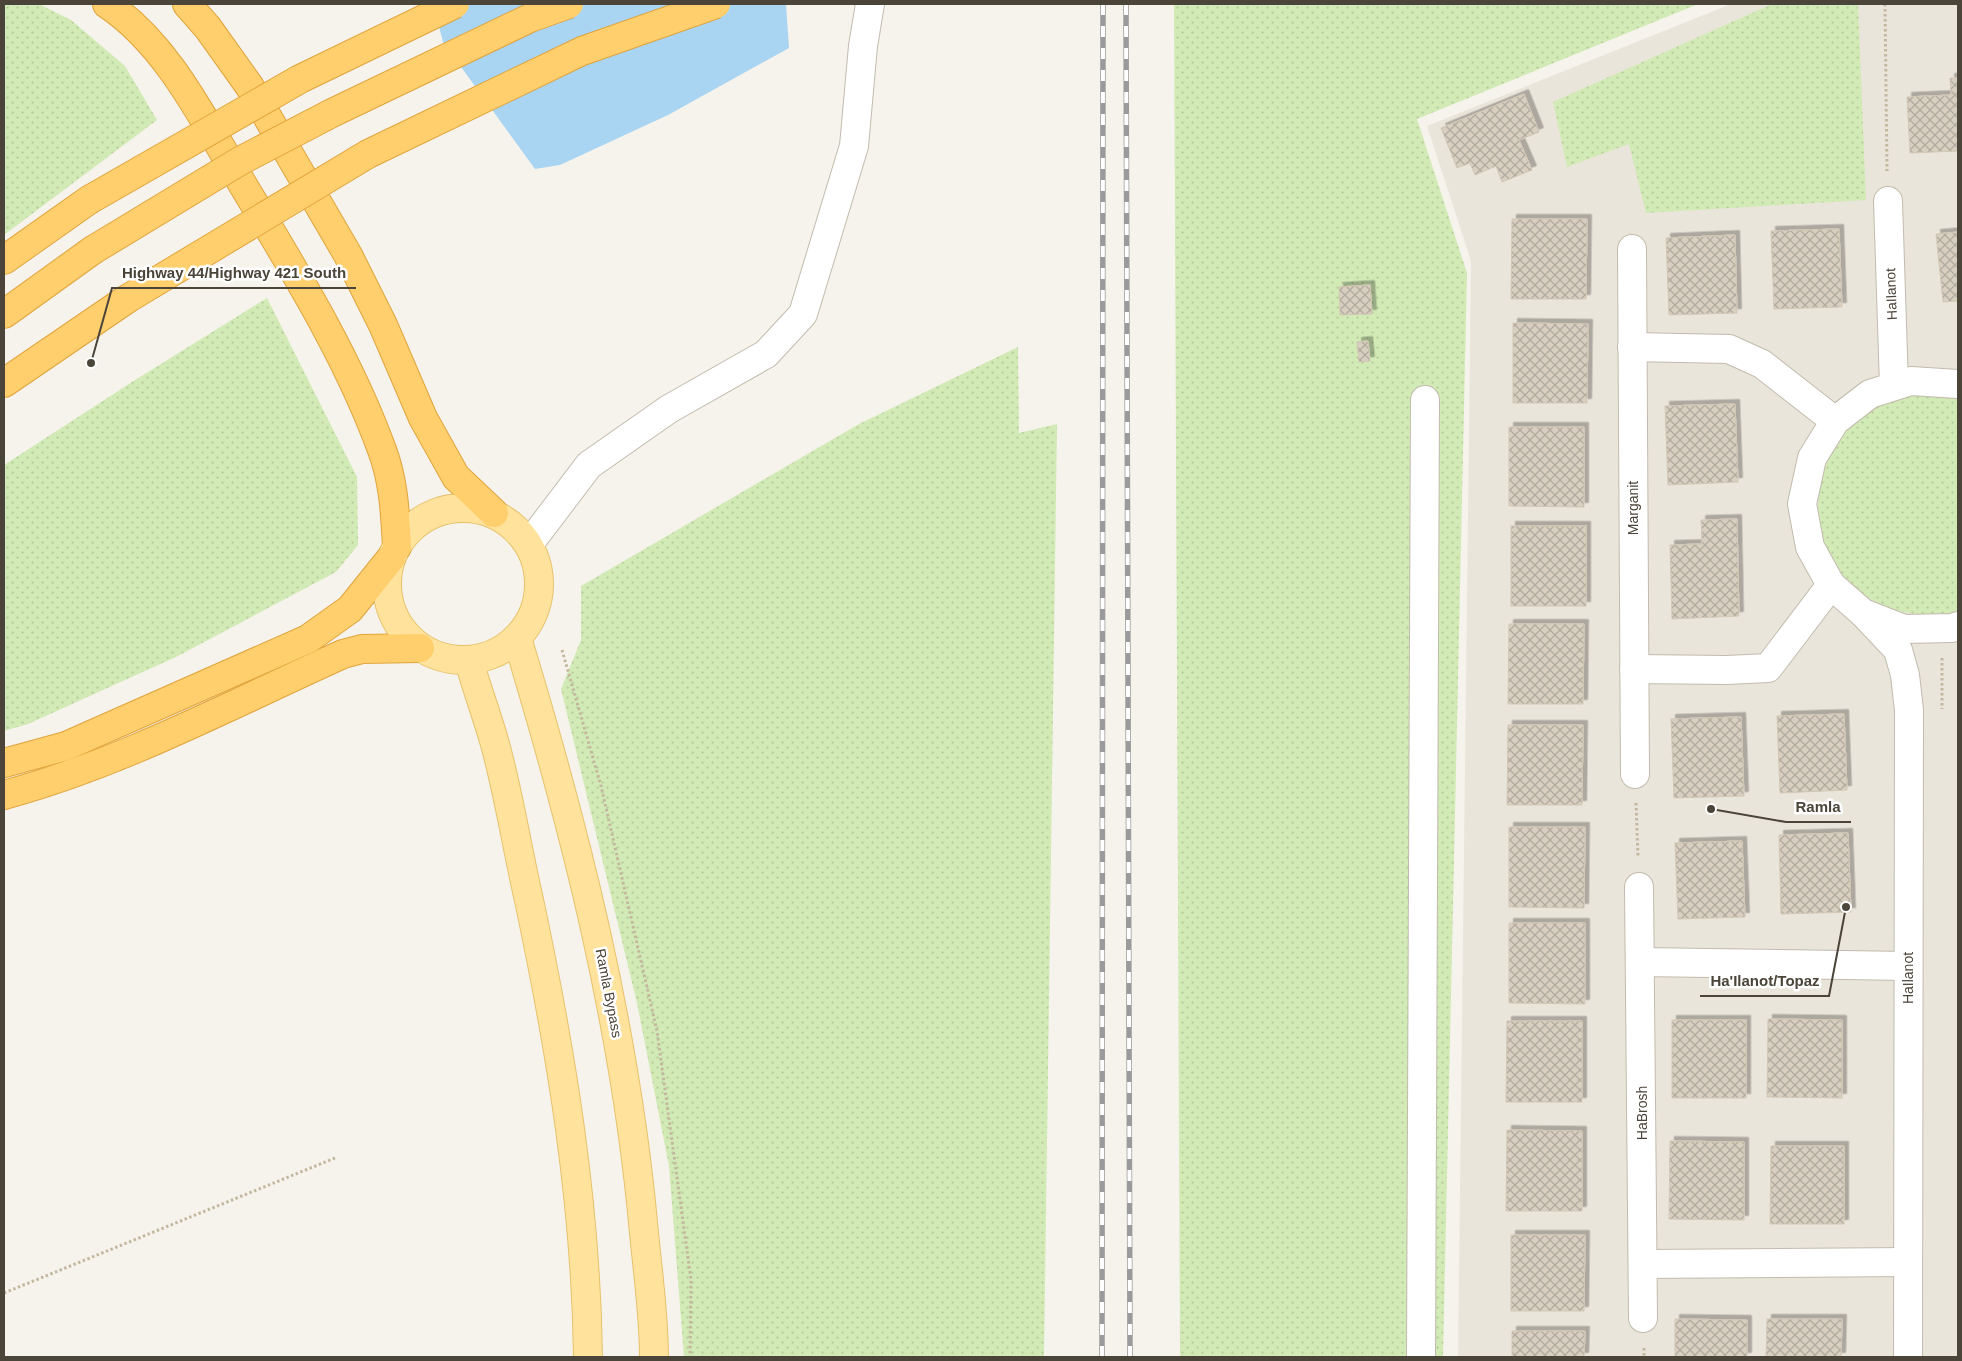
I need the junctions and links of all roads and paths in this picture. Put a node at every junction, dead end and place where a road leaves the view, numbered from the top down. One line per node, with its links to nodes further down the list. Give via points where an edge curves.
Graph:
1 (107, 4): 20 (highway, via 146,37 189,96 344,362 382,450 394,492)
2 (187, 4): 18 (highway, via 250,87 348,255 383,325 423,418 456,477)
3 (455, 4): 10 (highway, bridge, via 300,79 89,200)
4 (568, 4): 11 (highway, bridge, via 443,59 265,148 93,250)
5 (716, 4): 13 (highway, bridge, via 582,51 368,154 127,299)
6 (870, 4): 19 (street, via 854,146 803,314 766,354 669,409 589,465)
7 (1885, 4): 8 (path)
8 (1888, 202): 15 (street, HaIlanot)
9 (1632, 249): 12 (street, Marganit)
10 (4, 260)
11 (4, 314)
12 (1632, 347): 17 (street, via 1729,350 1762,364); 27 (street, Marganit)
13 (4, 383)
14 (1958, 384): 15 (street, via 1911,381)
15 (1894, 386): 17 (street, via 1870,394)
16 (1425, 400): 41 (street)
17 (1835, 421): 21 (street, via 1812,458 1802,504 1810,547)
18 (494, 513): 19 (main road, via 514,526); 20 (main road, via 471,507 446,508 422,519 403,536)
19 (529, 544): 24 (main road, via 538,567 540,593 532,618)
20 (394, 552): 25 (main road, via 386,582 389,607 401,630); 28 (highway, via 350,609 308,639 66,746)
21 (1831, 585): 22 (street); 27 (street, via 1768,668)
22 (1863, 613): 23 (street, via 1904,629); 33 (street, HaIlanot, via 1898,650 1905,675 1909,710)
23 (1958, 626)
24 (517, 638): 26 (main road, via 503,650); 40 (main road, Ramla Bypass, via 557,769 610,988 639,1175)
25 (420, 648): 26 (main road, via 443,659); 30 (highway, via 362,649 344,654 107,760 66,777)
26 (469, 661): 39 (main road, via 495,746 563,1073 576,1161)
27 (1634, 669): 29 (street, Marganit)
28 (4, 763)
29 (1635, 774): 31 (path)
30 (4, 795)
31 (1639, 887): 32 (street, HaBrosh)
32 (1640, 962): 33 (street); 36 (street, HaBrosh)
33 (1908, 966): 35 (street, HaIlanot)
34 (335, 1158): 37 (path)
35 (1908, 1262): 36 (street); 42 (street, HaIlanot)
36 (1643, 1264): 38 (street, HaBrosh)
37 (4, 1293)
38 (1643, 1318)
39 (588, 1357)
40 (654, 1357)
41 (1421, 1357)
42 (1908, 1357)

